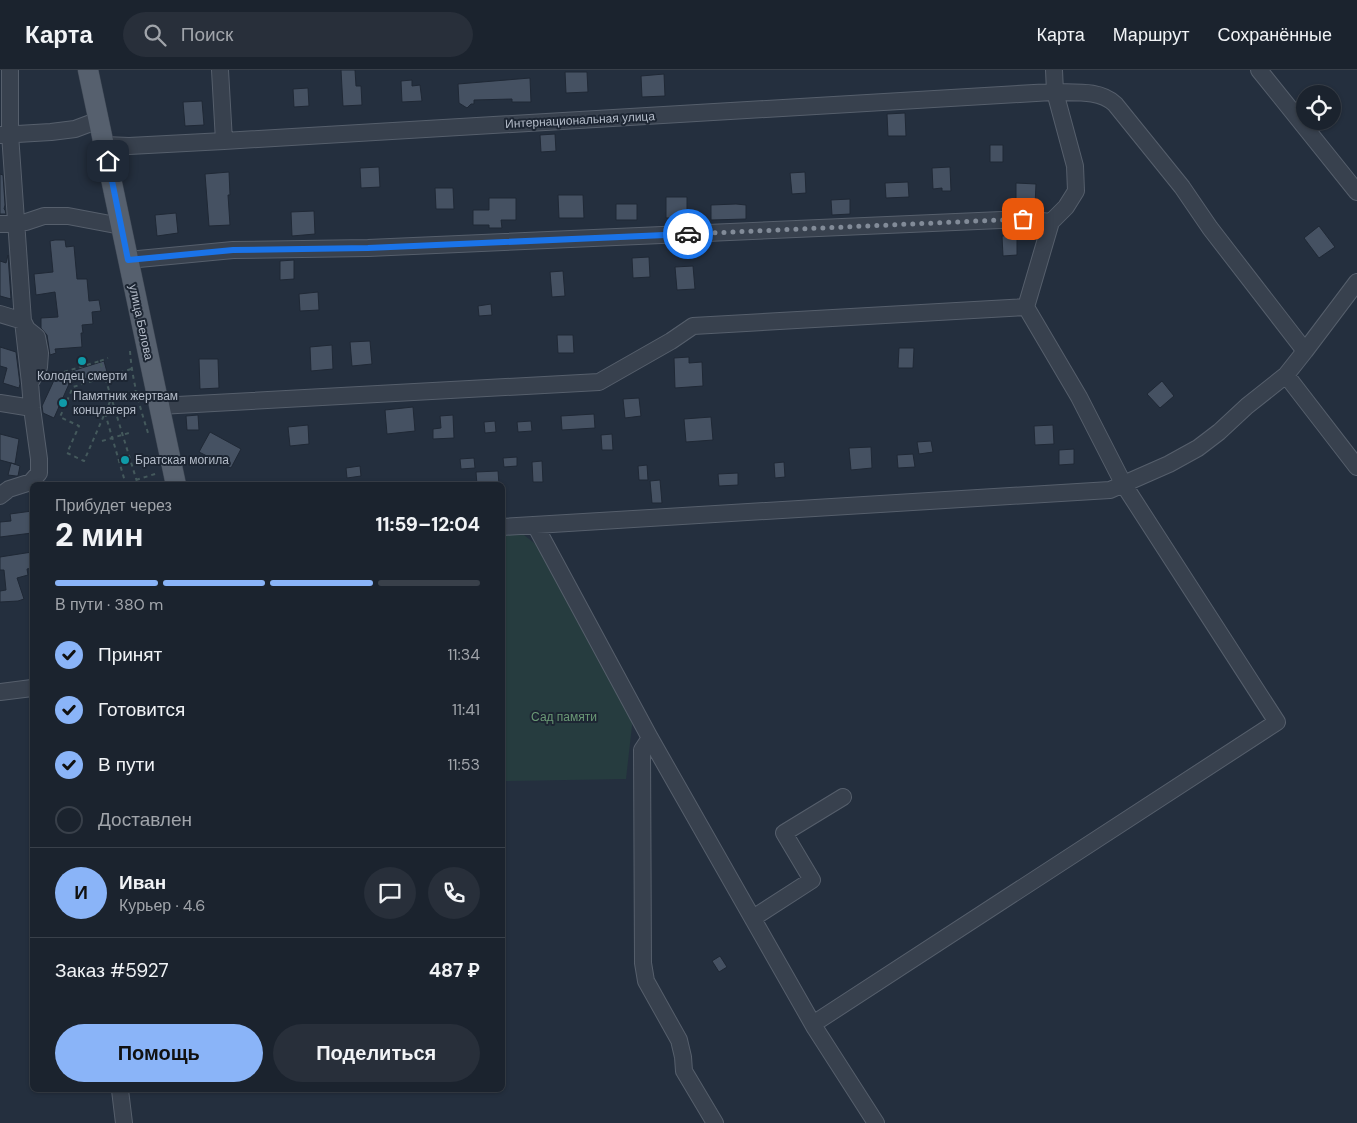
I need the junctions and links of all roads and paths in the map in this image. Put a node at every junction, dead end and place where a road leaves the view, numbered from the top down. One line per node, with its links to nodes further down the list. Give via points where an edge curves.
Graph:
1 (10, 70): 8 (street)
2 (88, 70): 7 (main road, улица Белова)
3 (220, 70): 9 (street)
4 (1054, 70): 6 (street)
5 (1260, 70): 11 (street)
6 (1055, 92): 9 (street, Интернациональная улица); 12 (street, via 1075,166 1076,191); 20 (street, Интернациональная улица, via 1092,93 1109,98 1115,104)
7 (98, 120): 8 (street, via 75,129); 10 (main road, улица Белова)
8 (5, 134): 13 (street)
9 (224, 141): 10 (street, Интернациональная улица)
10 (105, 145): 14 (main road, улица Белова)
11 (1357, 192)
12 (1051, 222): 15 (street, via 1023,219 368,248 233,250); 17 (street)
13 (8, 224): 14 (street, via 44,216 68,216); 19 (street)
14 (121, 226): 15 (main road, улица Белова)
15 (128, 260): 30 (main road, улица Белова)
16 (1357, 282): 20 (street)
17 (1026, 307): 30 (street, via 693,326 599,382); 43 (street, via 1079,397)
18 (0, 314): 19 (street)
19 (23, 321): 31 (street)
20 (1305, 351): 25 (street)
21 (108, 358): 22 (path)
22 (100, 360): 24 (path); 26 (path)
23 (131, 369): 26 (path)
24 (64, 372)
25 (1286, 375): 37 (street); 43 (street, via 1198,448)
26 (106, 377): 28 (path); 32 (path, via 73,387 60,417 79,426 67,453 84,461)
27 (136, 391): 28 (path)
28 (112, 397): 32 (path); 34 (path)
29 (0, 403): 31 (street)
30 (159, 406): 39 (main road, улица Белова)
31 (32, 408): 41 (street, via 39,473)
32 (105, 413): 35 (path)
33 (132, 432): 34 (path)
34 (123, 434): 35 (path); 38 (path)
35 (112, 438): 36 (path); 42 (path)
36 (102, 441)
37 (1357, 467)
38 (136, 480): 39 (path)
39 (174, 480)
40 (30, 482): 44 (street)
41 (31, 482)
42 (124, 482)
43 (1124, 484): 45 (street, via 1110,490); 52 (street, via 1277,722)
44 (3, 491)
45 (535, 525): 46 (street); 49 (street)
46 (505, 527)
47 (30, 688): 48 (street)
48 (0, 692)
49 (650, 738): 51 (street); 55 (street, via 642,750 643,963 646,981 679,1040 684,1071)
50 (842, 797): 51 (street, via 784,833 812,880)
51 (753, 918): 52 (street)
52 (813, 1024): 56 (street)
53 (120, 1092): 54 (street)
54 (124, 1123)
55 (715, 1123)
56 (876, 1123)

